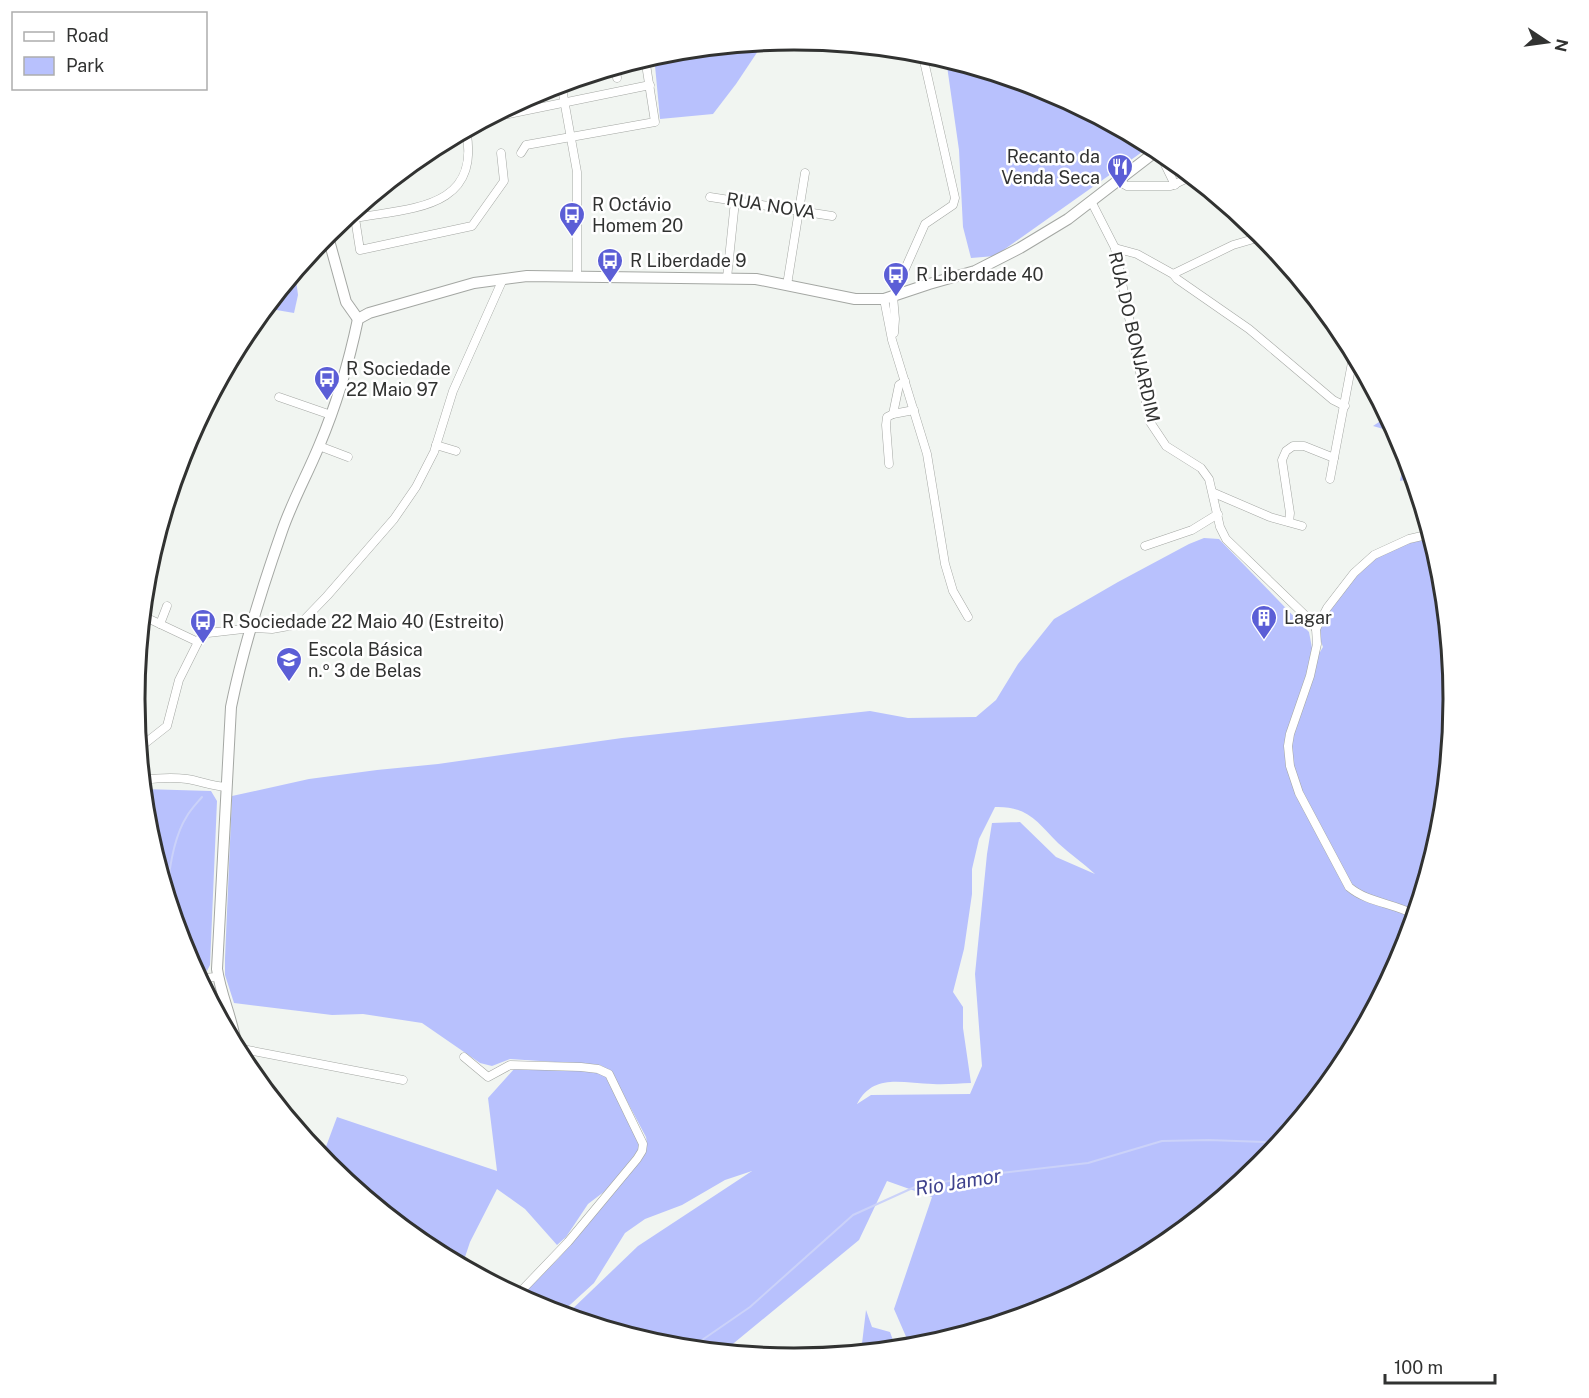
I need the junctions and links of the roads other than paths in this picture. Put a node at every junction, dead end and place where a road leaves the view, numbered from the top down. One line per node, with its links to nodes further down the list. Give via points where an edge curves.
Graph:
1 (924, 63): 34 (street, via 955,198 953,205 925,224)
2 (647, 67): 5 (street)
3 (617, 75): 4 (street)
4 (617, 78)
5 (650, 86): 7 (street); 9 (street, via 655,122)
6 (563, 93): 7 (street)
7 (565, 104): 8 (street); 9 (street)
8 (516, 112)
9 (571, 136): 12 (street, via 526,145); 30 (street, via 577,172)
10 (468, 138): 24 (street, via 470,151 464,177 445,197 433,203)
11 (501, 153): 25 (street, via 504,181 472,226 360,250)
12 (521, 153)
13 (1151, 156): 17 (street)
14 (1167, 168): 18 (street)
15 (805, 173): 22 (street)
16 (1184, 180): 18 (street)
17 (1118, 181): 18 (street, via 1127,186); 21 (street)
18 (1175, 185)
19 (710, 197): 20 (street, RUA NOVA)
20 (735, 201): 22 (street, RUA NOVA); 31 (street)
21 (1091, 201): 28 (street, RUA DO BONJARDIM); 34 (street, via 1020,248 975,271)
22 (799, 210): 23 (street, RUA NOVA); 33 (street)
23 (832, 216)
24 (359, 217)
25 (355, 221)
26 (1253, 239): 29 (street)
27 (329, 246): 35 (street, via 346,302)
28 (1115, 248): 29 (street, via 1137,254); 50 (street, RUA DO BONJARDIM, via 1150,422 1166,446 1201,468)
29 (1173, 274): 39 (street, via 1250,329)
30 (577, 277): 31 (street); 32 (street)
31 (728, 278): 33 (street)
32 (503, 279): 35 (street, via 464,286); 43 (street, via 453,391)
33 (787, 285): 34 (street, via 855,299)
34 (888, 297): 37 (street, via 895,319 893,343)
35 (358, 319): 42 (street)
36 (1352, 365): 39 (street)
37 (904, 381): 40 (street); 41 (street, via 899,385)
38 (279, 397): 42 (street)
39 (1345, 406): 47 (street)
40 (914, 410): 41 (street); 57 (street, via 929,465 945,564 953,591)
41 (894, 414): 48 (street, via 887,417 886,425)
42 (331, 415): 44 (street)
43 (436, 445): 45 (street); 60 (street, via 416,487 394,519 300,624 272,629)
44 (319, 446): 46 (street); 60 (street, via 282,531)
45 (456, 451)
46 (348, 457)
47 (1334, 458): 49 (street); 52 (street, via 1304,446 1286,451 1282,460)
48 (889, 464)
49 (1330, 479)
50 (1214, 493): 51 (street, RUA DO BONJARDIM); 52 (street)
51 (1218, 514): 55 (street, via 1192,530); 61 (street, RUA DO BONJARDIM, via 1226,539)
52 (1289, 522): 53 (street)
53 (1302, 526)
54 (1423, 536): 61 (street, via 1374,555 1354,573)
55 (1145, 546)
56 (167, 606): 59 (street)
57 (968, 617)
58 (150, 619): 59 (street)
59 (160, 624): 62 (street)
60 (252, 627): 62 (street, via 208,633); 65 (street, via 231,707)
61 (1316, 629): 66 (street, via 1310,676 1290,734 1290,766 1299,793 1349,887 1358,894)
62 (198, 642): 63 (street, via 179,680 167,726)
63 (146, 742)
64 (150, 779): 65 (street, via 165,777)
65 (226, 787): 68 (street)
66 (1409, 911)
67 (209, 980): 68 (street)
68 (218, 981): 69 (street); 71 (street)
69 (211, 985)
70 (226, 1012): 71 (street)
71 (230, 1017): 72 (street)
72 (231, 1022)
73 (249, 1051): 75 (street)
74 (464, 1058): 76 (street, via 488,1077 510,1065 581,1067 609,1074 643,1144 637,1159)
75 (403, 1080)
76 (523, 1289)

